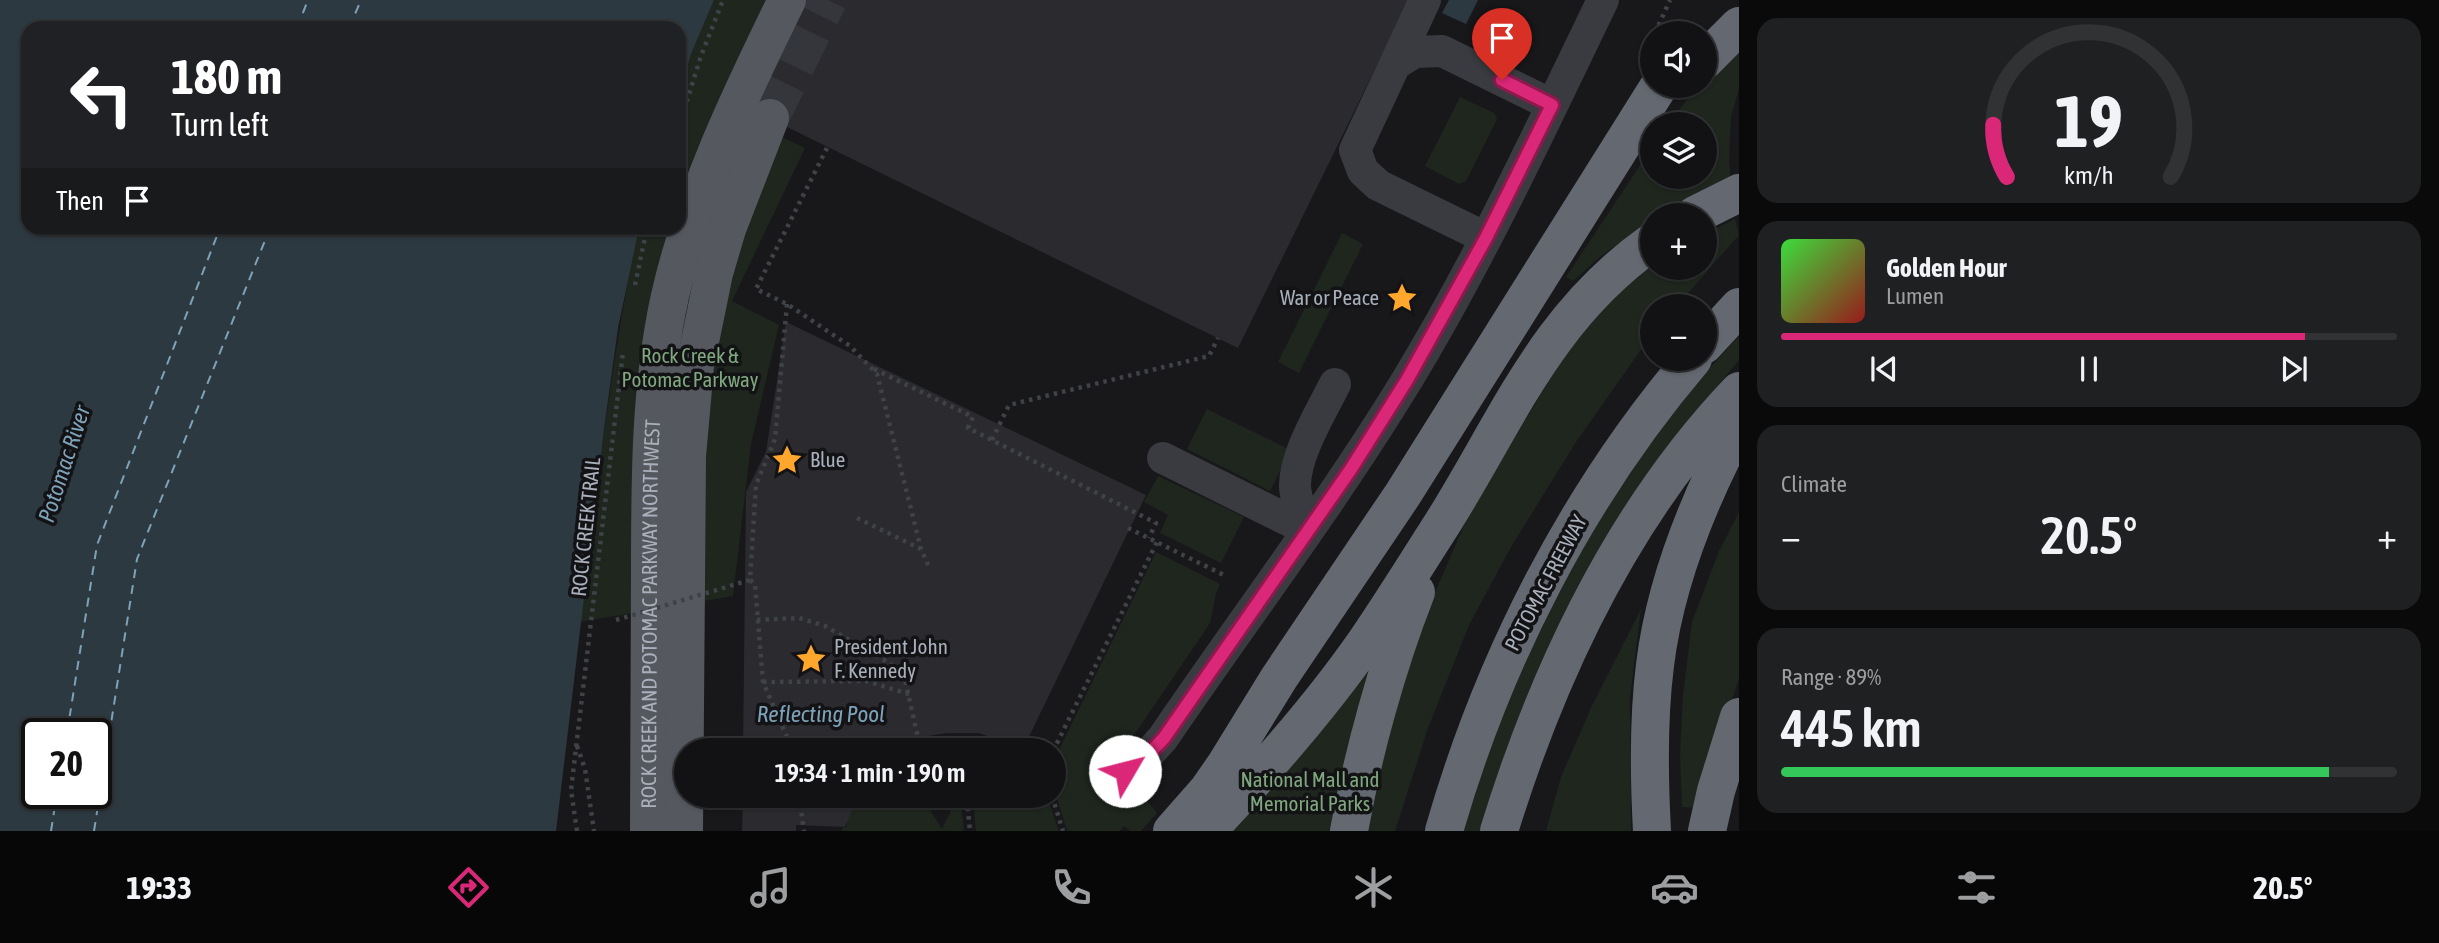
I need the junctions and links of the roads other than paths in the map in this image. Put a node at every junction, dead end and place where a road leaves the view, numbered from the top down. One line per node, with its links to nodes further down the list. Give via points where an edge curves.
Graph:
1 (787, 0): 27 (main road, ROCK CREEK AND POTOMAC PARKWAY NORTHWEST, via 705,176 670,295 651,449)
2 (1425, 0): 8 (street)
3 (1603, 0): 11 (street)
4 (1732, 0): 5 (highway)
5 (1713, 21)
6 (1739, 26): 7 (highway)
7 (1717, 48)
8 (1395, 64): 11 (street, via 1415,52 1442,51); 14 (street, via 1355,150 1363,171 1378,185)
9 (1652, 98): 13 (highway)
10 (1672, 98): 13 (highway)
11 (1552, 105): 14 (street)
12 (770, 118): 28 (main road, ROCK CREEK AND POTOMAC PARKWAY NORTHWEST, via 727,229 695,366 687,456)
13 (1590, 197): 29 (highway, via 1226,764)
14 (1486, 238): 24 (street, via 1407,380)
15 (1640, 251): 23 (highway, via 1585,300 1552,341)
16 (1739, 307): 17 (highway)
17 (1717, 331)
18 (1683, 371): 32 (highway, POTOMAC FREEWAY, via 1615,462 1536,596 1482,717)
19 (1335, 384): 24 (street, via 1301,457 1295,484)
20 (1739, 391): 33 (highway, via 1679,461 1608,573 1546,697)
21 (1739, 424): 34 (highway, via 1680,559 1661,628 1651,706)
22 (1163, 458): 24 (street)
23 (1447, 516): 30 (highway, via 1367,641); 31 (highway, via 1397,645)
24 (1308, 530): 26 (street, via 1164,738)
25 (1739, 717): 35 (highway)
26 (1125, 771)
27 (649, 831)
28 (684, 831)
29 (1172, 831)
30 (1207, 831)
31 (1349, 831)
32 (1444, 831)
33 (1499, 831)
34 (1652, 831)
35 (1707, 831)

